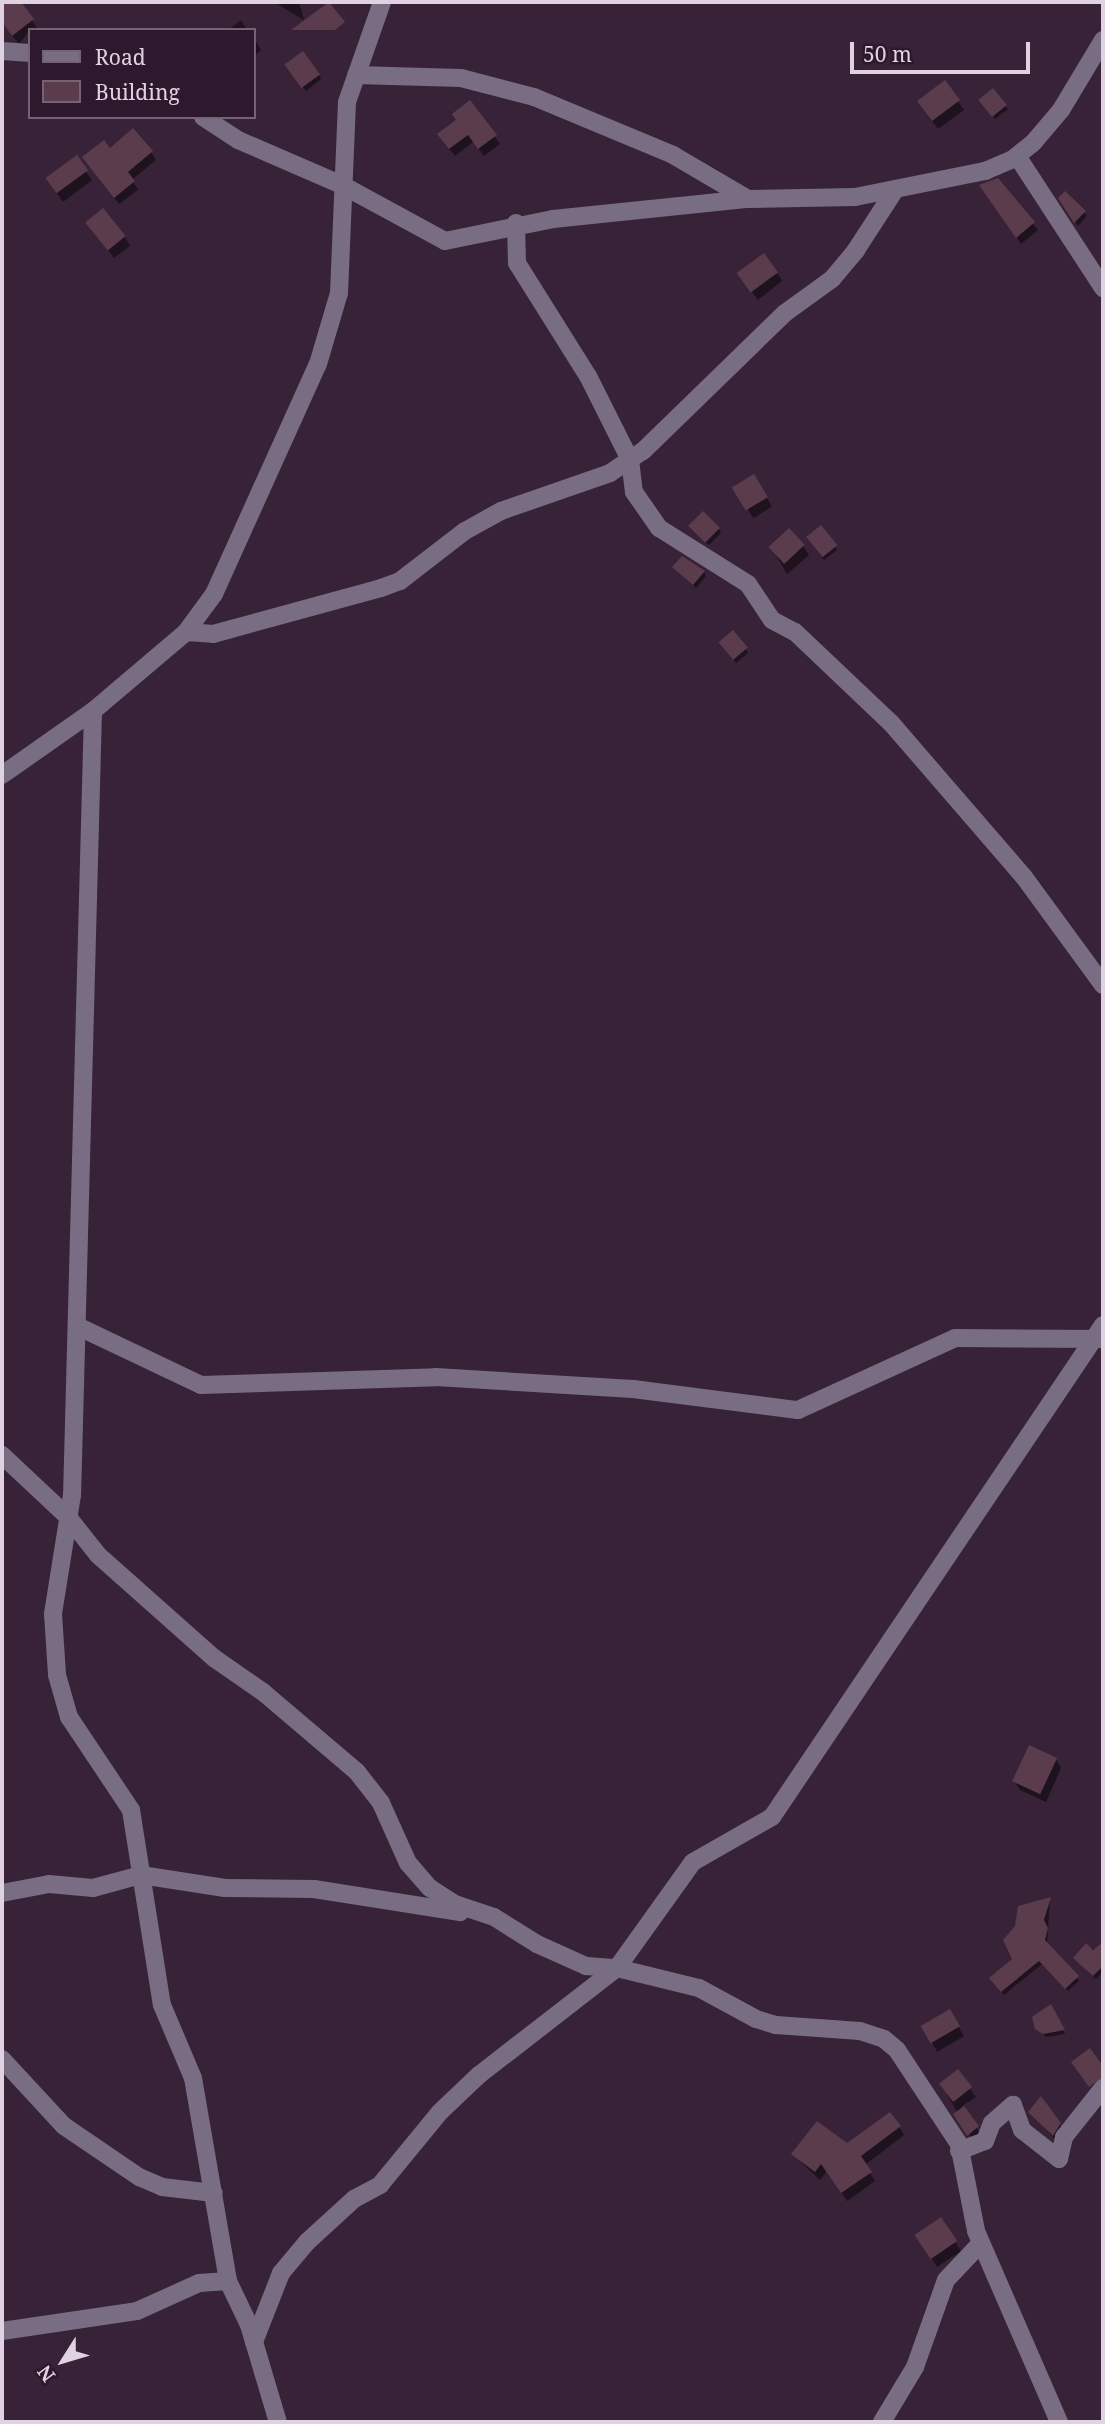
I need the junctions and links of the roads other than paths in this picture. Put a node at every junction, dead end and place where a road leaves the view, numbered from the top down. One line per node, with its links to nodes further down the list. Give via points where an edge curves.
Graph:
1 (382, 2): 5 (street)
2 (1103, 40): 7 (street, via 1061,110)
3 (2, 51): 4 (street)
4 (28, 53)
5 (356, 75): 8 (street, via 347,102); 10 (street, via 461,78 534,97 673,155)
6 (207, 119): 8 (street, via 238,140)
7 (1017, 156): 9 (street, via 985,171); 12 (street)
8 (342, 185): 11 (street, via 445,241); 14 (street, via 339,293 318,364 214,594)
9 (895, 190): 10 (street, via 855,197); 13 (street, via 832,279 785,313)
10 (748, 199): 11 (street)
11 (516, 223): 13 (street, via 517,263 588,376)
12 (1103, 288)
13 (630, 460): 14 (street, via 570,490 501,511 465,531 400,581 213,634); 17 (street, via 635,492 659,528 748,584 772,620 795,632 891,723 1024,877)
14 (186, 632): 15 (street)
15 (93, 711): 16 (street); 18 (street)
16 (2, 775)
17 (1103, 985)
18 (77, 1326): 19 (street, via 201,1385 436,1377 633,1389 798,1410 955,1338); 21 (street)
19 (1101, 1334): 25 (street, via 772,1817 693,1862)
20 (2, 1455): 21 (street)
21 (68, 1517): 22 (street, via 53,1614 57,1675 69,1717 131,1810); 24 (street, via 99,1555 221,1665 263,1692 357,1772 381,1803 408,1863 430,1888 455,1904)
22 (141, 1875): 23 (street, via 93,1888 49,1884); 24 (street, via 225,1888 314,1889); 29 (street, via 162,2005 193,2078)
23 (2, 1893)
24 (494, 1917): 25 (street, via 537,1944 586,1966)
25 (617, 1968): 28 (street, via 699,1988 776,2025 860,2031 884,2039 897,2050); 33 (street, via 479,2075 440,2112 380,2185 354,2199 307,2242 281,2273)
26 (2, 2059): 29 (street, via 64,2126 139,2176 162,2187)
27 (1103, 2088): 28 (street, via 1064,2137 1059,2159 1022,2130 1013,2105 992,2123 985,2141)
28 (959, 2151): 30 (street)
29 (214, 2193): 31 (street)
30 (981, 2244): 35 (street, via 946,2280 915,2367); 36 (street)
31 (228, 2281): 32 (street, via 199,2283 137,2311); 33 (street)
32 (2, 2332)
33 (254, 2342): 34 (street)
34 (278, 2422)
35 (882, 2422)
36 (1059, 2422)

